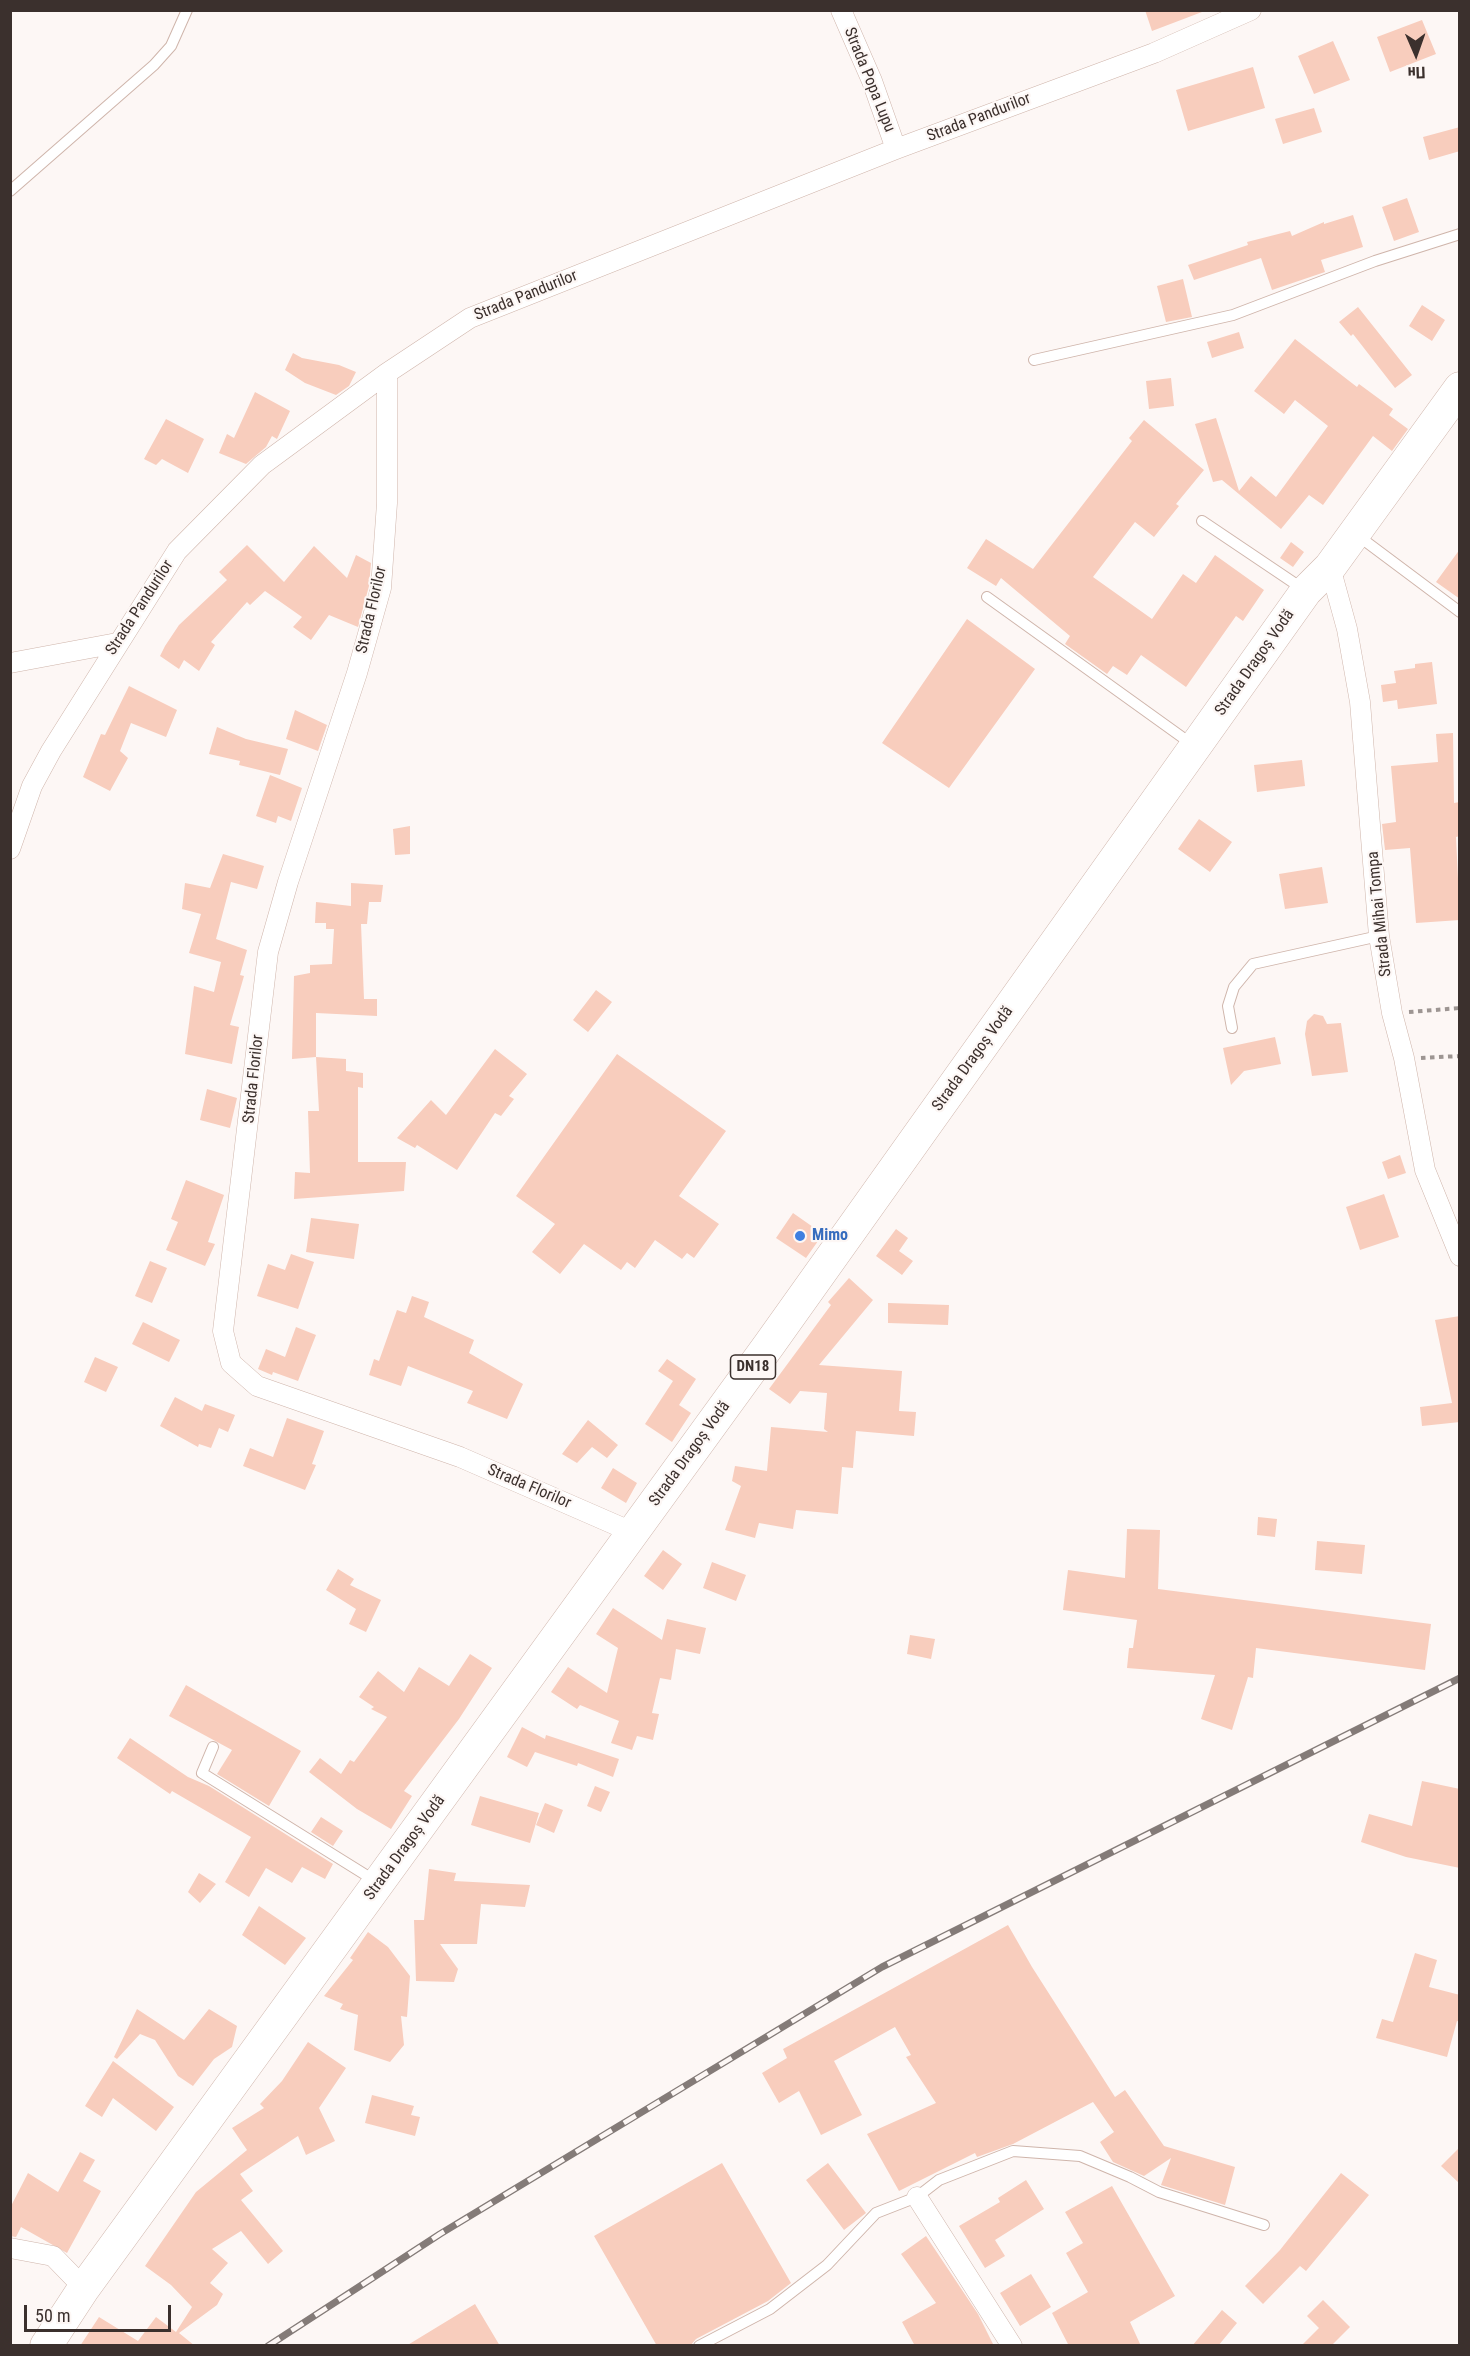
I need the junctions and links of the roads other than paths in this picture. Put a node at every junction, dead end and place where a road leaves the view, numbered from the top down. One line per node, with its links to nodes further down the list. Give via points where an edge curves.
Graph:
1 (187, 10): 5 (lane, via 171,46 154,65)
2 (841, 10): 4 (street, Strada Popa Lupu)
3 (1251, 10): 4 (street, Strada Pandurilor, via 1154,52)
4 (896, 149): 8 (street, Strada Pandurilor, via 470,318)
5 (10, 191)
6 (1460, 234): 7 (lane, via 1375,261 1233,315)
7 (1034, 360)
8 (387, 373): 16 (street, Strada Pandurilor, via 262,465 177,551); 23 (street, Strada Florilor, via 387,503 381,588 268,952 223,1331 231,1364 257,1386 459,1457)
9 (1460, 388): 11 (main road, Strada Dragoș Vodă / DN18)
10 (1202, 521): 13 (lane)
11 (1354, 532): 12 (main road, Strada Dragoș Vodă / DN18); 15 (lane)
12 (1329, 567): 13 (main road, Strada Dragoș Vodă / DN18); 20 (street, Strada Mihai Tompa, via 1347,629 1360,702)
13 (1306, 591): 18 (main road, Strada Dragoș Vodă / DN18)
14 (987, 597): 18 (lane)
15 (1460, 612)
16 (117, 643): 17 (street); 19 (street, Strada Pandurilor, via 32,786)
17 (10, 663)
18 (1196, 747): 23 (main road, Strada Dragoș Vodă / DN18)
19 (10, 849)
20 (1379, 936): 21 (lane, via 1253,964 1234,987 1228,1006); 22 (street, Strada Mihai Tompa, via 1425,1170)
21 (1232, 1028)
22 (1460, 1256)
23 (632, 1532): 25 (main road, Strada Dragoș Vodă / DN18)
24 (213, 1747): 25 (lane, via 202,1773)
25 (379, 1883): 29 (main road, Strada Dragoș Vodă / DN18)
26 (917, 2197): 27 (lane, via 939,2180 1013,2151 1080,2156 1159,2192); 31 (lane, via 876,2213 827,2265 770,2309); 32 (street)
27 (1264, 2225)
28 (10, 2248): 29 (street, via 54,2256)
29 (84, 2288): 30 (main road, Strada Dragoș Vodă / DN18)
30 (46, 2346)
31 (699, 2346)
32 (1012, 2346)

